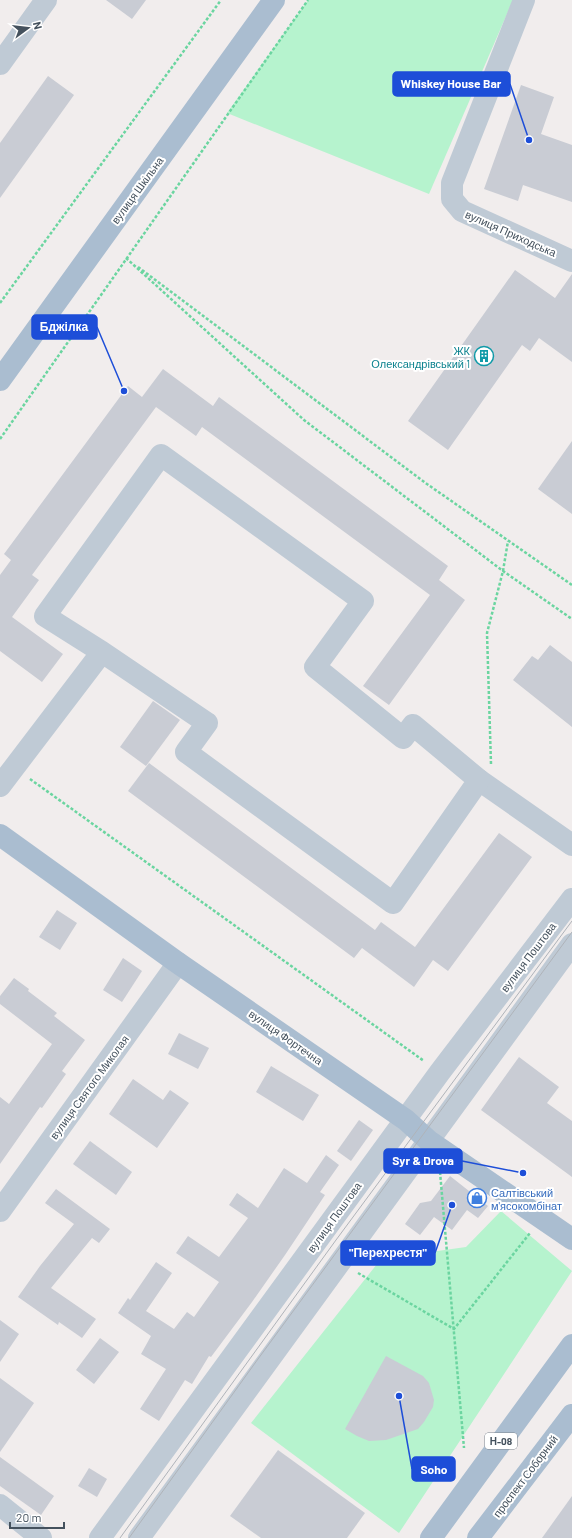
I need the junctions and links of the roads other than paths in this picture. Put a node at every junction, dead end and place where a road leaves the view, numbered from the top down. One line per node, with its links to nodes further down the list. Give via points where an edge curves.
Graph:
1 (46, 0): 4 (street)
2 (274, 0): 7 (main road, вулиця Шкільна)
3 (524, 0): 6 (street, вулиця Приходська, via 452,183 452,199 462,212)
4 (8, 38): 5 (street)
5 (0, 64)
6 (572, 261)
7 (0, 380)
8 (102, 652): 9 (street, via 207,723 186,752 393,903); 9 (street, via 45,616 161,455 363,600 316,667 403,738 413,725); 10 (street)
9 (485, 785): 12 (street)
10 (0, 786)
11 (0, 835): 15 (main road, вулиця Фортечна)
12 (572, 845)
13 (572, 899): 16 (street, вулиця Поштова)
14 (572, 944): 17 (street)
15 (178, 963): 16 (main road, вулиця Фортечна); 18 (street, вулиця Святого Миколая)
16 (406, 1120): 17 (main road, вулиця Фортечна); 24 (street, вулиця Поштова)
17 (429, 1141): 19 (main road, вулиця Фортечна); 25 (street)
18 (0, 1211)
19 (572, 1239)
20 (572, 1345): 26 (main road, Н-08)
21 (572, 1414): 27 (main road, проспект Соборний)
22 (0, 1505): 23 (street)
23 (40, 1538)
24 (100, 1538)
25 (139, 1538)
26 (431, 1538)
27 (478, 1538)

